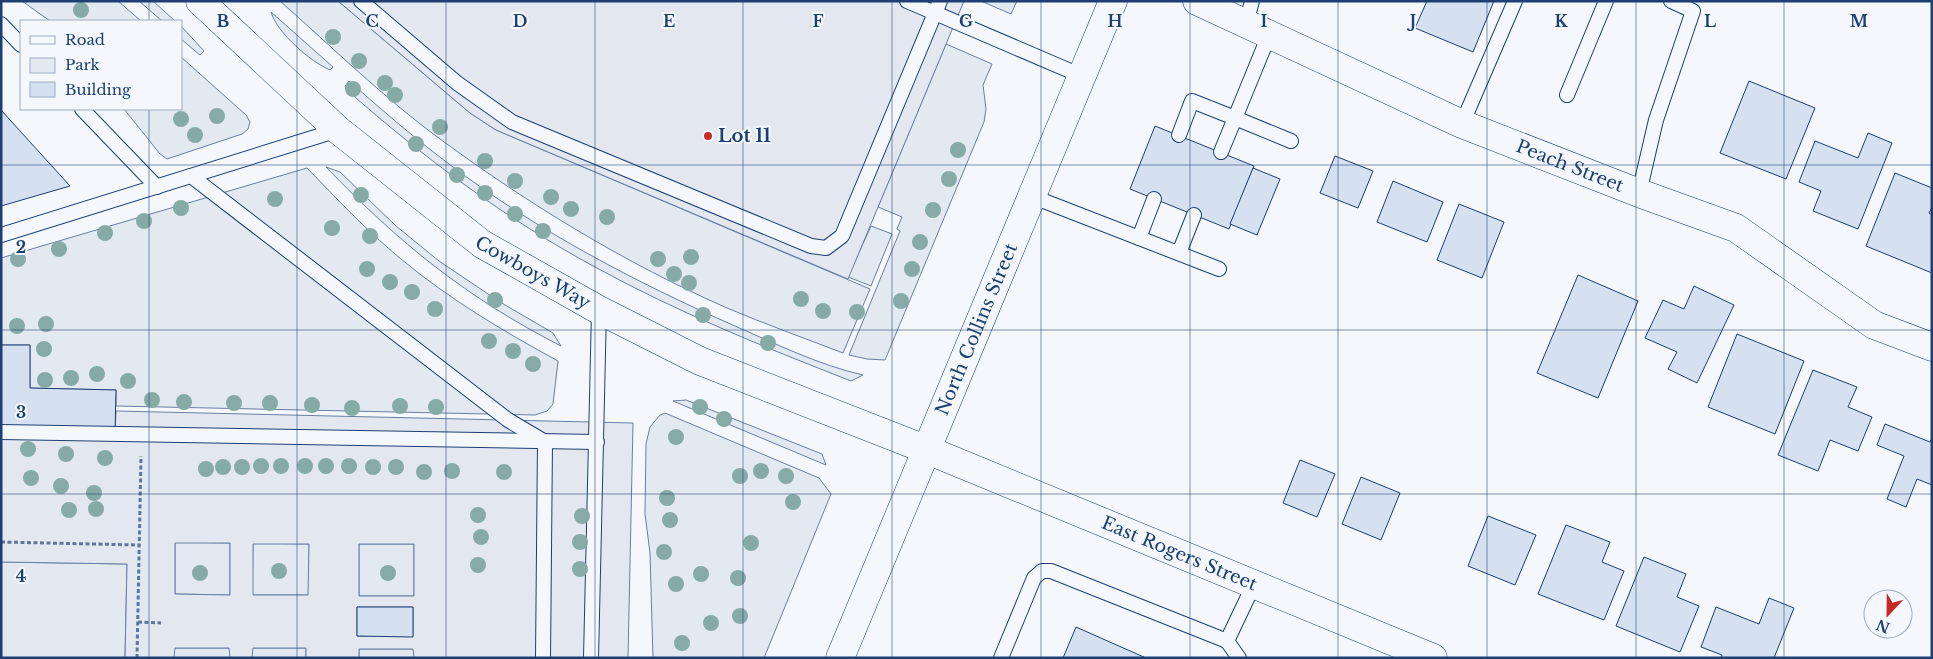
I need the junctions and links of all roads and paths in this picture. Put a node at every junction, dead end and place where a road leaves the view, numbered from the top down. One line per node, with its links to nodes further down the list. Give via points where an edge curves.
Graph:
1 (361, 1): 9 (lane, via 457,82 512,122 812,246 826,248 842,236)
2 (907, 1): 9 (lane)
3 (1113, 1): 13 (street, North Collins Street)
4 (1197, 1): 10 (street, Peach Street)
5 (1515, 1): 17 (lane)
6 (1606, 1): 14 (lane)
7 (1671, 1): 24 (lane, via 1693,11 1656,120)
8 (213, 6): 18 (street, Cowboys Way)
9 (937, 7): 13 (lane)
10 (1256, 20): 16 (lane); 17 (street, Peach Street)
11 (1, 24): 12 (lane)
12 (20, 44)
13 (1082, 76): 25 (street, North Collins Street)
14 (1567, 95)
15 (83, 110): 23 (lane)
16 (1234, 118): 19 (lane, via 1192,101); 20 (lane); 21 (lane)
17 (1462, 124): 24 (street, Peach Street)
18 (338, 130): 22 (lane); 32 (street, Cowboys Way, via 482,244)
19 (1179, 135)
20 (1291, 141)
21 (1221, 152)
22 (191, 176): 23 (lane); 36 (lane, via 508,420)
23 (157, 186): 28 (lane)
24 (1639, 193): 33 (street, Peach Street, via 1736,228 1874,325)
25 (1031, 196): 29 (lane); 38 (street, North Collins Street)
26 (1154, 199): 29 (lane)
27 (1194, 215): 30 (lane)
28 (1, 235)
29 (1139, 238): 30 (lane)
30 (1179, 253): 31 (lane)
31 (1219, 269)
32 (599, 310): 37 (lane); 38 (street, Cowboys Way, via 700,361)
33 (1932, 347)
34 (1, 432): 35 (lane)
35 (141, 434): 36 (lane); 40 (path)
36 (545, 442): 37 (lane); 46 (lane)
37 (597, 442): 47 (lane)
38 (925, 449): 41 (street, East Rogers Street); 48 (street, North Collins Street)
39 (1, 542): 40 (path)
40 (139, 545): 42 (path)
41 (1254, 584): 44 (lane); 51 (street, East Rogers Street)
42 (138, 622): 43 (path); 45 (path)
43 (161, 622)
44 (1227, 641): 49 (lane, via 1050,571 1034,578); 50 (lane)
45 (137, 658)
46 (543, 658)
47 (591, 658)
48 (840, 658)
49 (1001, 658)
50 (1239, 658)
51 (1433, 658)

